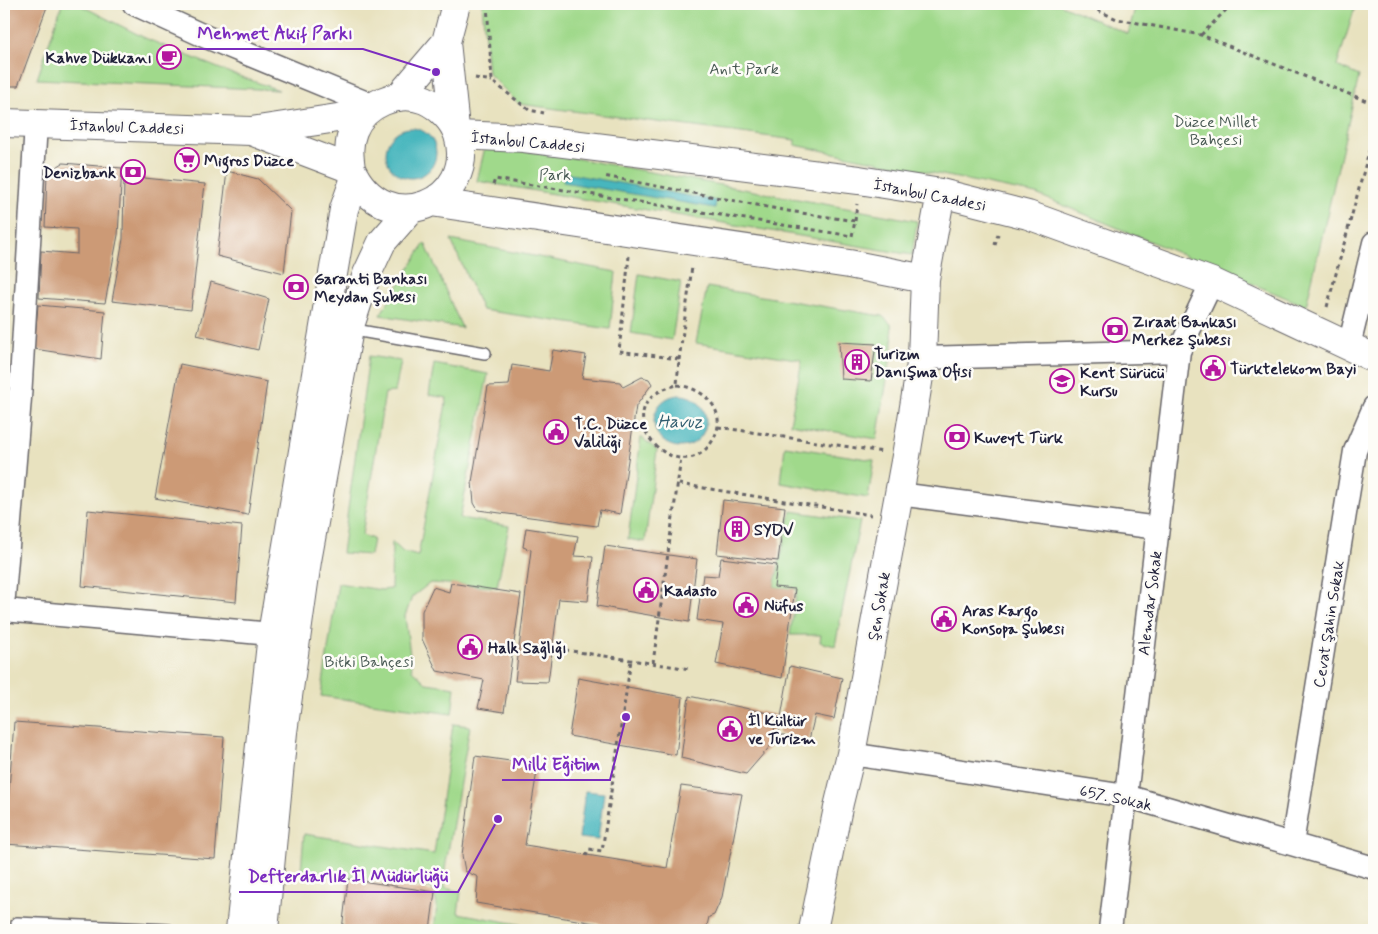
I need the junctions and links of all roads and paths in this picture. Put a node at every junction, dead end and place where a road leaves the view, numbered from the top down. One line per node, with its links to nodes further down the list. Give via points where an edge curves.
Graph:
1 (134, 4): 8 (street, via 204,36)
2 (456, 4): 6 (main road)
3 (1083, 4): 5 (path, via 1117,19)
4 (1232, 4): 5 (path)
5 (1200, 35): 7 (path)
6 (446, 42): 8 (main road); 12 (main road)
7 (1374, 104)
8 (379, 105): 11 (main road); 12 (main road, via 425,100 443,111); 14 (main road, via 353,130 348,149)
9 (4, 122): 10 (main road, İstanbul Caddesi)
10 (36, 123): 11 (main road, İstanbul Caddesi); 34 (street)
11 (251, 131): 14 (main road)
12 (457, 132): 17 (main road, İstanbul Caddesi, via 859,180); 18 (main road, via 461,162 456,178 445,192)
13 (1374, 133): 24 (path)
14 (353, 173): 18 (main road, via 359,186 374,200 392,208); 44 (main road, via 344,209)
15 (598, 174): 16 (path, via 855,221 852,236)
16 (495, 179)
17 (941, 193): 22 (main road, Şen Sokak); 23 (main road, İstanbul Caddesi, via 1028,214)
18 (421, 206): 19 (main road); 25 (main road, via 382,242 367,274)
19 (632, 232): 20 (main road); 31 (path, via 619,351)
20 (695, 241): 22 (main road); 31 (path)
21 (1374, 243): 26 (street)
22 (925, 279): 29 (main road, Şen Sokak)
23 (1212, 282): 26 (main road, İstanbul Caddesi); 27 (street, Alemdar Sokak)
24 (1325, 313)
25 (349, 329): 28 (lane); 58 (main road, via 307,561 286,713)
26 (1349, 346): 30 (main road, İstanbul Caddesi)
27 (1179, 351): 29 (street); 41 (street, Alemdar Sokak)
28 (485, 353)
29 (922, 358): 37 (main road, Şen Sokak)
30 (1374, 358)
31 (679, 359): 32 (path); 33 (path)
32 (678, 369)
33 (677, 385): 36 (path, via 696,389 712,402); 38 (path, via 652,398 643,414 642,425 661,451)
34 (12, 397): 42 (street)
35 (1374, 407): 51 (street, Cevat Şahin Sokak, via 1356,451)
36 (718, 427): 37 (path); 38 (path, via 706,450 695,457)
37 (906, 456): 40 (main road, Şen Sokak)
38 (681, 458): 39 (path)
39 (679, 484): 40 (path); 47 (path)
40 (896, 506): 41 (street); 49 (main road, Şen Sokak)
41 (1158, 528): 50 (street, Alemdar Sokak)
42 (4, 596)
43 (4, 610): 44 (street)
44 (272, 634): 57 (main road)
45 (565, 650): 46 (path)
46 (631, 660): 47 (path); 52 (path, via 602,851 589,849)
47 (653, 663): 48 (path)
48 (690, 669)
49 (851, 754): 50 (street, 657. Sokak); 59 (main road, Şen Sokak)
50 (1126, 796): 51 (street, 657. Sokak); 60 (street, Alemdar Sokak)
51 (1292, 844): 53 (street, 657. Sokak)
52 (586, 856)
53 (1374, 868)
54 (17, 923): 55 (lane)
55 (153, 930): 56 (lane)
56 (169, 930)
57 (240, 930)
58 (264, 930)
59 (813, 930)
60 (1110, 930)

